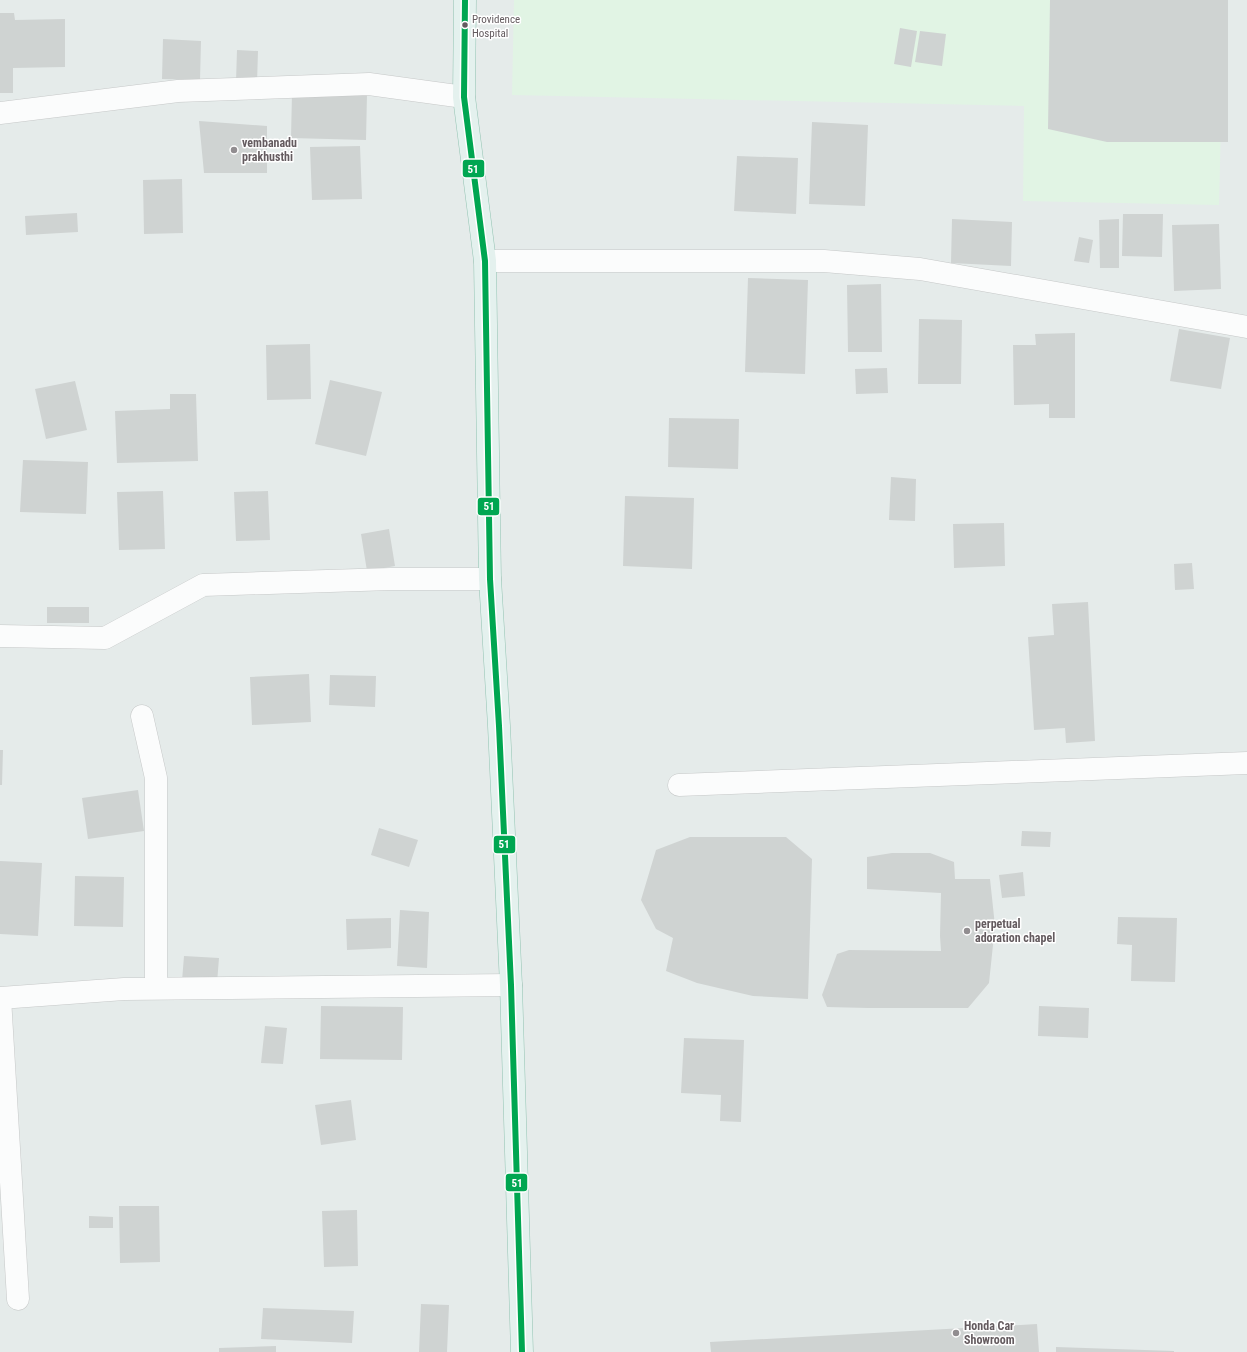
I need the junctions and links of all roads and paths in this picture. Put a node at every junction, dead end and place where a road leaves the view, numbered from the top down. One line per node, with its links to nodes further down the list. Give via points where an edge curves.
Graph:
1 (465, 0): 2 (highway)
2 (464, 98): 3 (street, via 370,84 178,91); 4 (highway)
3 (0, 113)
4 (485, 261): 5 (street, via 824,261 912,268); 6 (highway)
5 (1247, 327)
6 (490, 579): 7 (street, via 391,579 203,585 105,638); 11 (highway)
7 (0, 636)
8 (142, 716): 12 (street, via 156,778)
9 (1247, 763): 10 (street)
10 (679, 785)
11 (511, 985): 12 (street); 14 (highway)
12 (156, 988): 13 (street, via 0,998)
13 (18, 1299)
14 (522, 1352)

